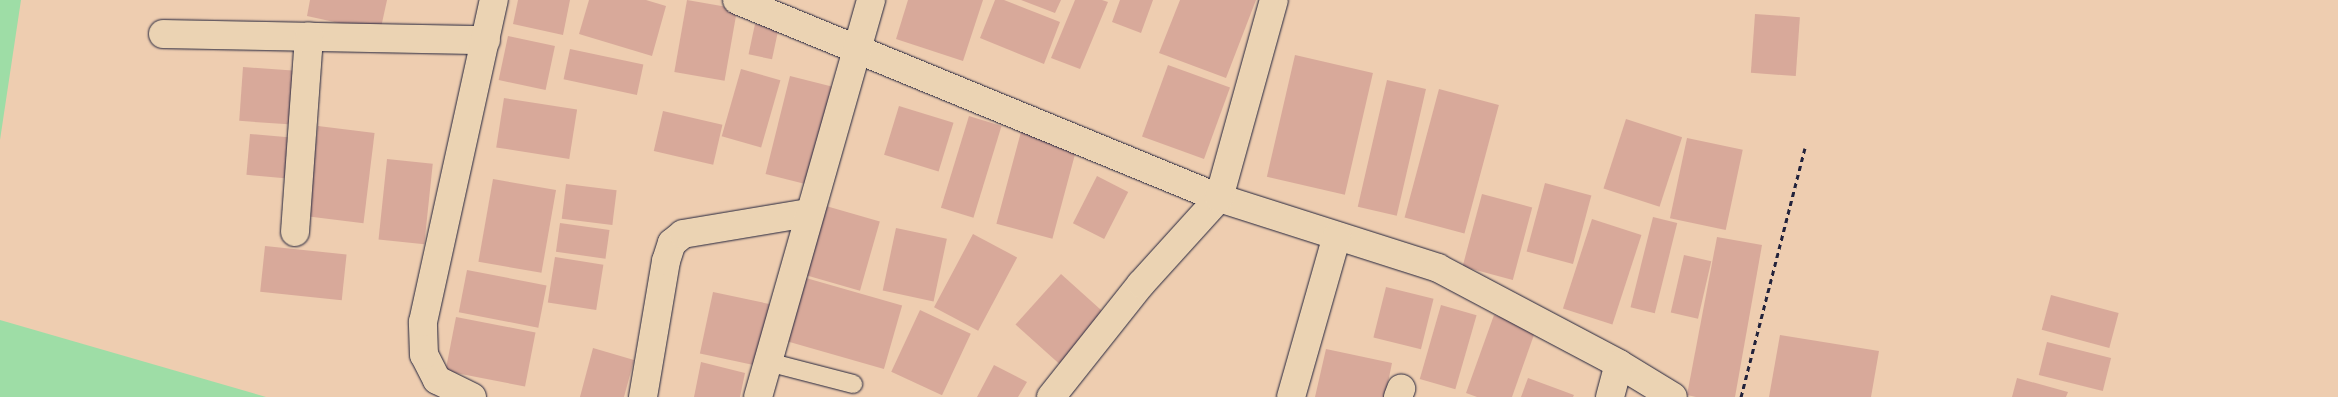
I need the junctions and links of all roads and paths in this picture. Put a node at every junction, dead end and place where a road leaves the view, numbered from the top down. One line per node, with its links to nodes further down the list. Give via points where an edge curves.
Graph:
1 (494, 0): 7 (street)
2 (737, 0): 8 (street)
3 (871, 0): 8 (street)
4 (1274, 0): 10 (street)
5 (163, 34): 6 (street)
6 (309, 37): 7 (street); 12 (street)
7 (486, 40): 17 (street, via 423,322 424,355 437,380)
8 (856, 49): 10 (street); 11 (street)
9 (1805, 148): 24 (path)
10 (1219, 198): 13 (street); 20 (street, via 1141,284)
11 (810, 213): 14 (street); 18 (street, via 683,234 672,243 666,261)
12 (295, 232)
13 (1336, 236): 15 (street, via 1438,268); 21 (street)
14 (768, 362): 16 (lane); 19 (street)
15 (1619, 364): 22 (street); 23 (street)
16 (853, 384)
17 (472, 397)
18 (643, 397)
19 (758, 397)
20 (1051, 397)
21 (1291, 397)
22 (1610, 397)
23 (1673, 397)
24 (1741, 397)

